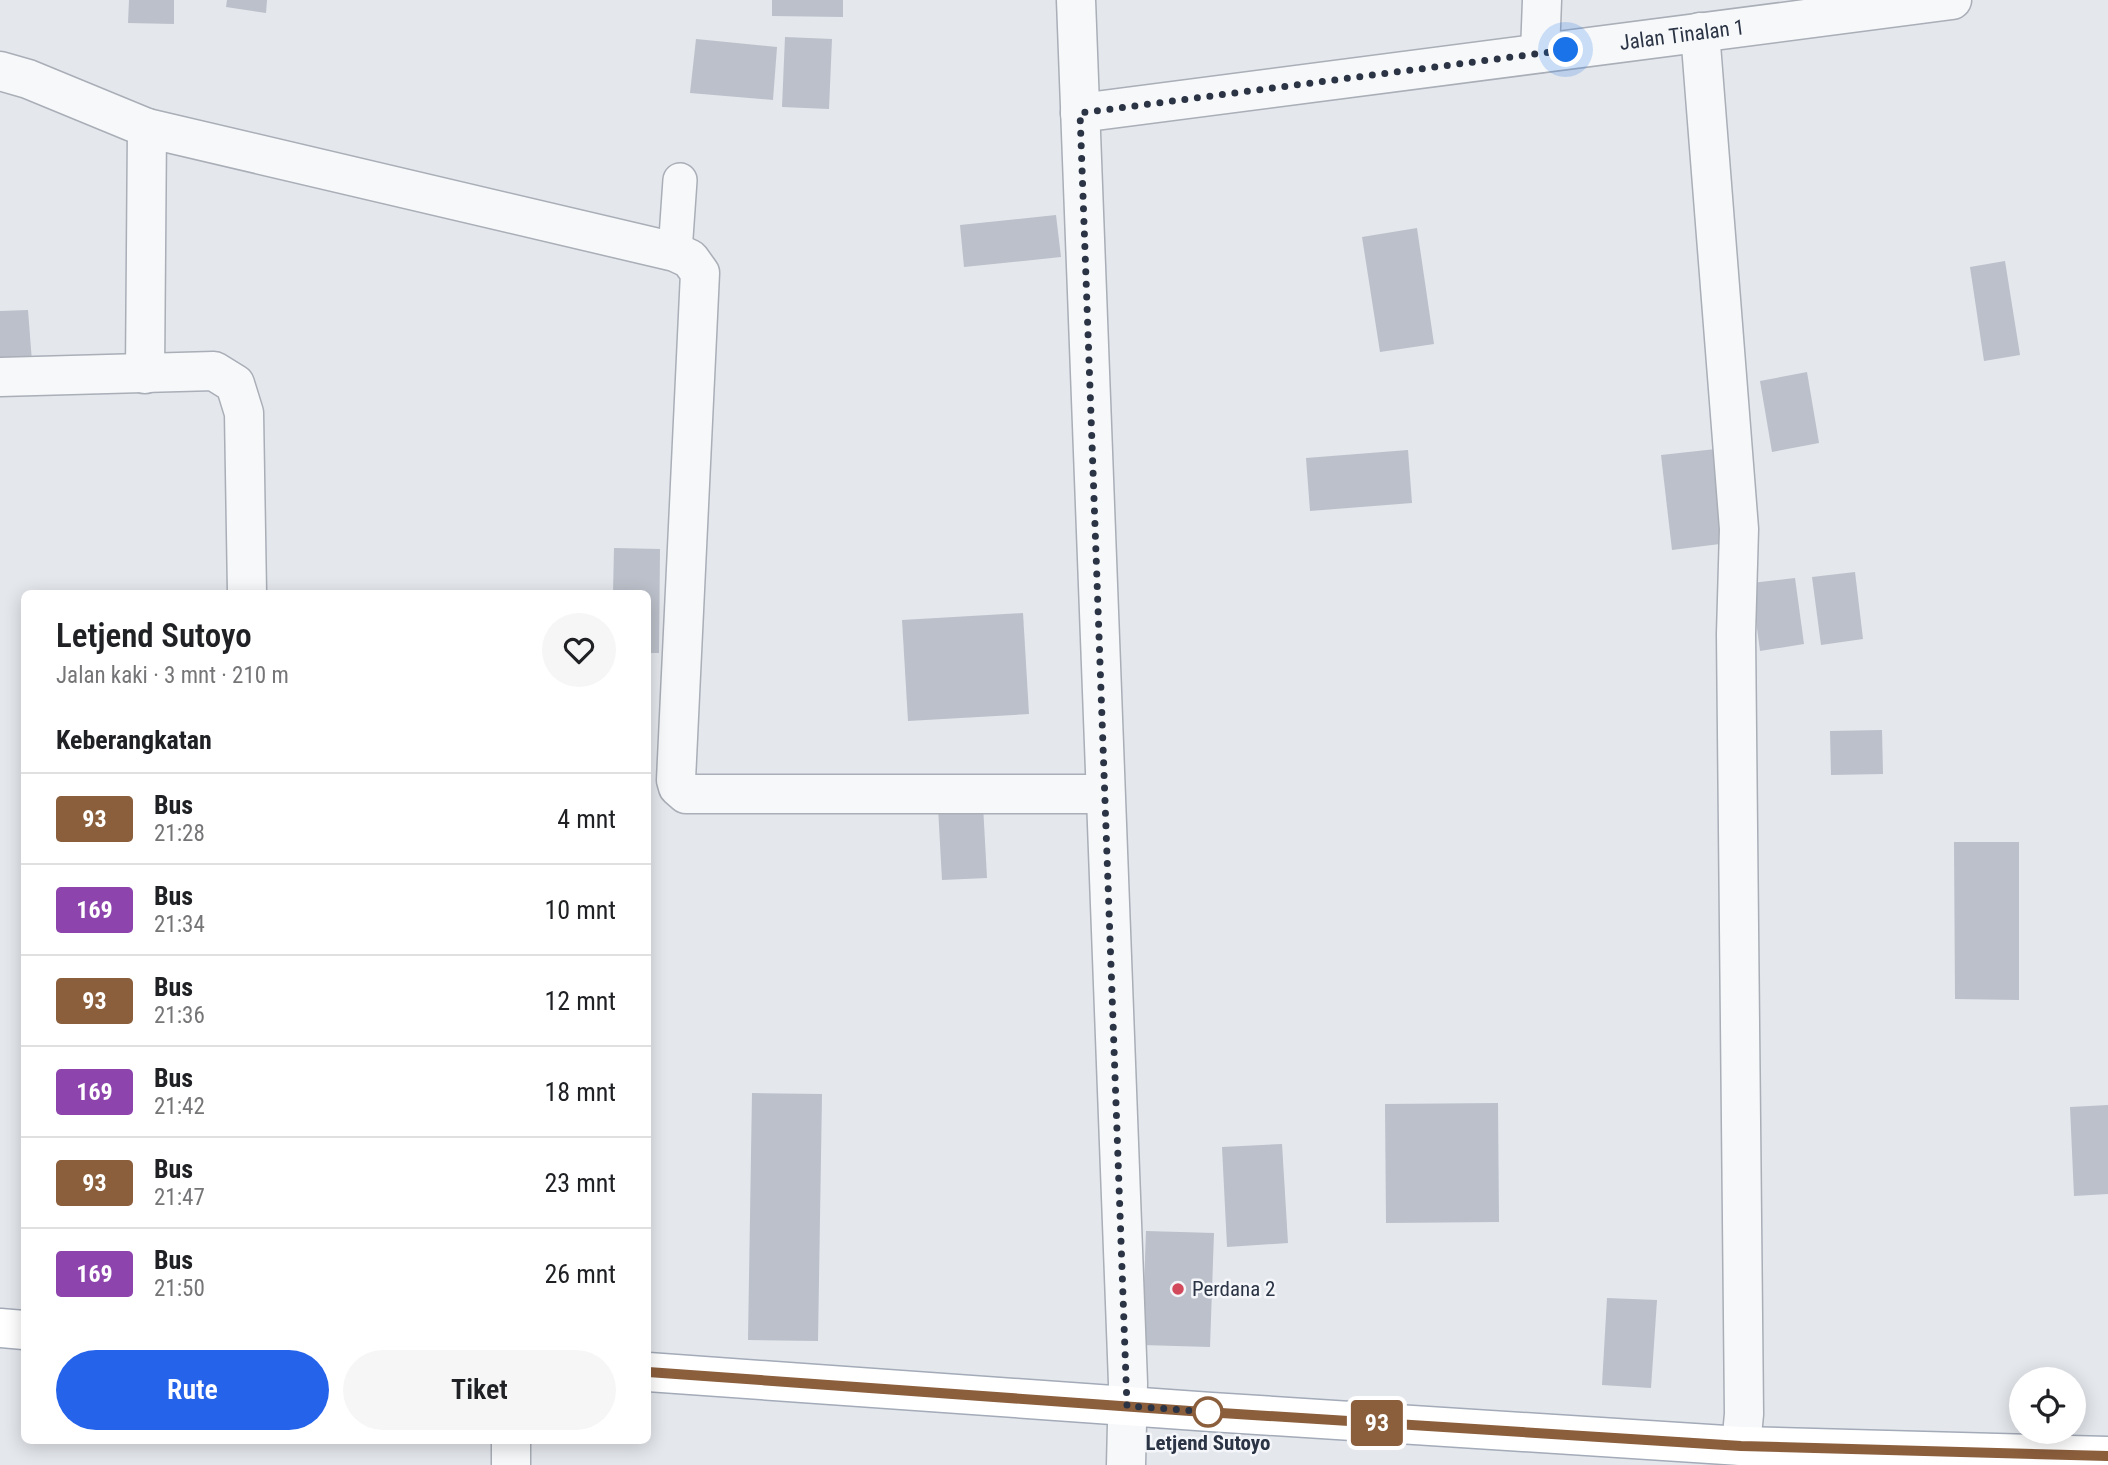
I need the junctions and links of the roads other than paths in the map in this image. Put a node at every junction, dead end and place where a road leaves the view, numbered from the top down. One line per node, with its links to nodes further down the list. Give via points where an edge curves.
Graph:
1 (1076, 0): 7 (street)
2 (1542, 0): 5 (street)
3 (1952, 0): 4 (street, Jalan Tinalan 1)
4 (1700, 32): 5 (street, Jalan Tinalan 1); 20 (street, via 1739,529)
5 (1540, 53): 7 (street, Jalan Tinalan 1)
6 (0, 71): 8 (street)
7 (1080, 113): 14 (street)
8 (147, 128): 10 (street); 11 (street)
9 (680, 180): 10 (lane)
10 (675, 252): 14 (street, via 690,259 700,273 678,787 686,794 706,796)
11 (145, 374): 12 (street); 13 (street, via 214,371 235,384 244,412)
12 (0, 377)
13 (247, 590)
14 (1105, 794): 18 (street)
15 (0, 1328): 16 (main road)
16 (21, 1330)
17 (651, 1372): 18 (main road)
18 (1127, 1406): 20 (main road); 24 (street)
19 (511, 1444): 23 (street)
20 (1741, 1446): 22 (main road)
21 (2108, 1456): 22 (main road)
22 (1859, 1457)
23 (511, 1465)
24 (1126, 1465)

